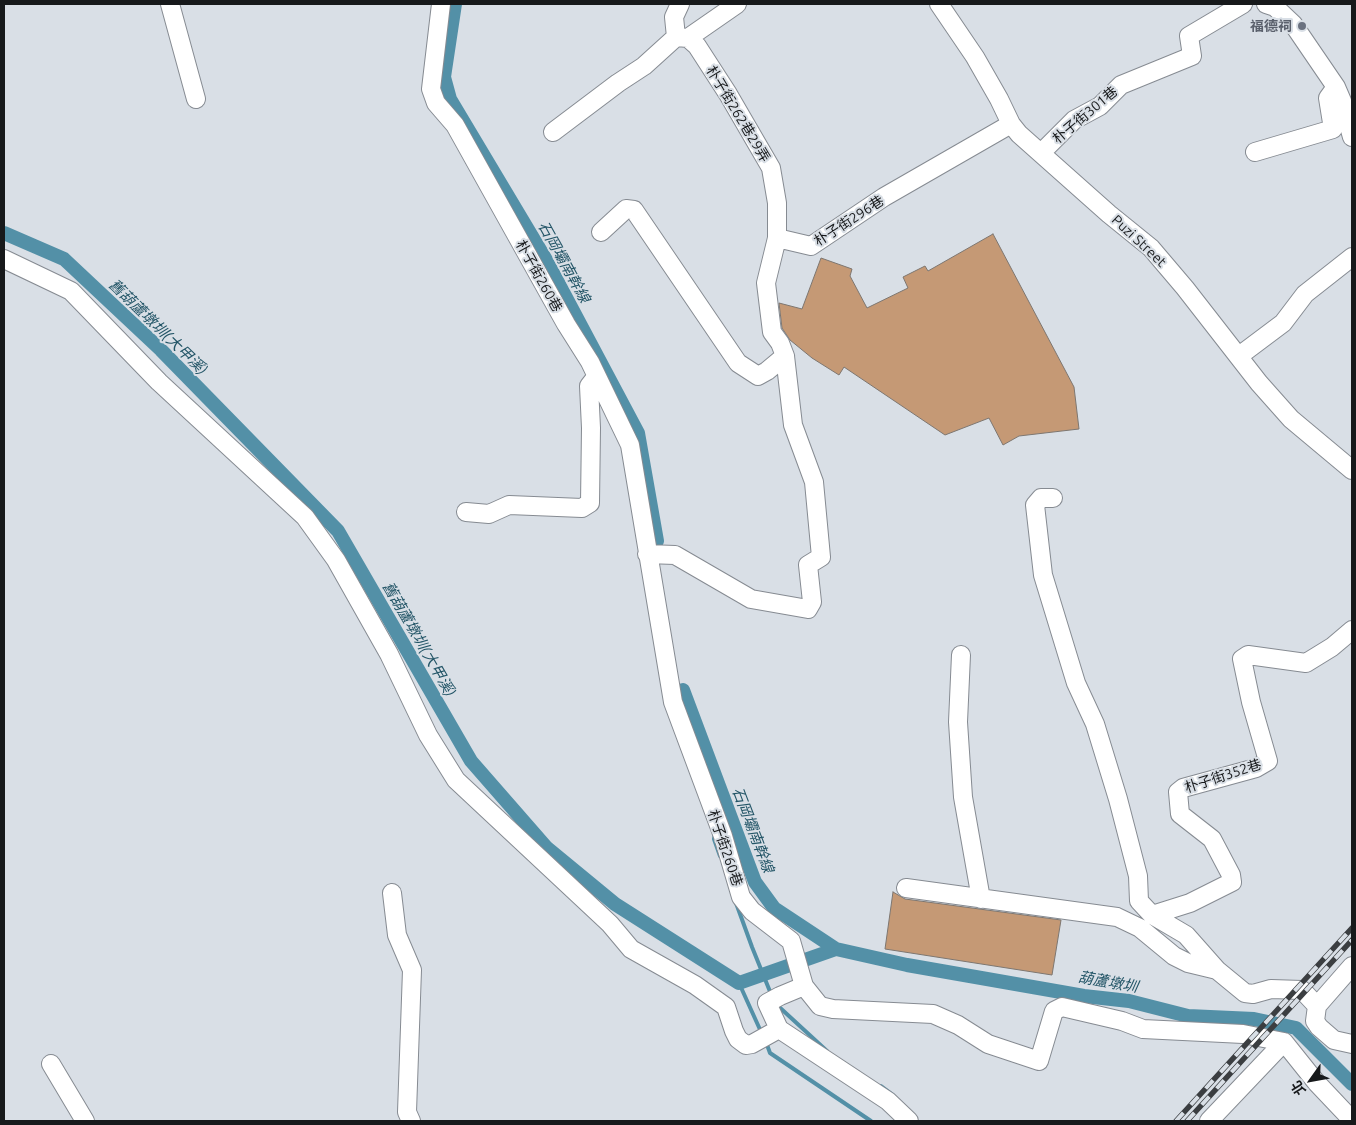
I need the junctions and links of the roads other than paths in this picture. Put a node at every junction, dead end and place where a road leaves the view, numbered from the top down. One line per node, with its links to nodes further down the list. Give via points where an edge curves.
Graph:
1 (170, 4): 10 (street)
2 (440, 4): 22 (street, 朴子街260巷, via 431,89 436,103 455,125)
3 (680, 4): 8 (street, via 674,17)
4 (737, 4): 8 (street)
5 (939, 4): 11 (street, Puzi Street, via 975,57)
6 (1243, 4): 15 (street, 朴子街301巷, via 1189,36 1192,56 1121,85 1100,106 1074,120)
7 (1272, 5): 9 (street, via 1292,24)
8 (682, 38): 12 (street); 17 (street, 朴子街262巷29弄, via 697,46 771,168 777,203)
9 (1336, 87): 13 (street); 14 (street, via 1328,98 1333,129)
10 (196, 99)
11 (1011, 124): 15 (street, Puzi Street); 17 (street, 朴子街296巷, via 884,197 811,246)
12 (554, 132)
13 (1352, 137)
14 (1255, 152)
15 (1041, 153): 21 (street, Puzi Street, via 1151,248)
16 (601, 232): 20 (street, via 626,209 634,210 738,364 758,376)
17 (777, 238): 20 (street, via 766,282 772,332)
18 (1352, 258): 21 (street, via 1305,294 1283,323)
19 (4, 259): 37 (street, via 71,291 159,382 305,517 336,560 389,654 428,735 456,780 610,924 631,949 695,985 726,1007 738,1039 746,1045 752,1044)
20 (785, 356): 26 (street, via 793,425 814,482 821,558 808,565 812,602 808,609 751,599 675,555)
21 (1239, 356): 23 (street, Puzi Street, via 1291,419)
22 (596, 377): 25 (street, via 589,386 590,503 582,508 509,505 489,514); 26 (street, 朴子街260巷, via 630,445)
23 (1352, 470)
24 (1053, 498): 32 (street, via 1040,498 1035,505 1043,575 1076,683 1095,724 1118,799 1138,876 1139,901)
25 (466, 512)
26 (647, 554): 35 (street, 朴子街260巷, via 673,702 723,836 741,896 752,911 791,941)
27 (1352, 630): 32 (street, 朴子街352巷, via 1306,663 1248,655 1242,659 1250,702 1268,762 1178,792 1180,814 1212,839 1232,882 1190,903)
28 (962, 655): 31 (street, via 958,722 963,797)
29 (906, 888): 31 (street)
30 (392, 893): 43 (street, via 397,935 412,970 407,1112)
31 (981, 899): 34 (street, via 1118,917 1140,928 1174,956)
32 (1152, 915): 34 (street, via 1186,935)
33 (1352, 966): 36 (street)
34 (1217, 970): 36 (street, via 1244,992 1302,990)
35 (804, 986): 37 (street, via 767,1003); 38 (street, 朴子街260巷, via 820,1006 933,1014 988,1044 1039,1061 1054,1011 1062,1007 1143,1029 1243,1034)
36 (1317, 1006): 39 (street, via 1314,1021 1319,1027 1334,1040)
37 (778, 1029): 44 (street, via 888,1101)
38 (1284, 1042): 41 (street); 45 (street)
39 (1352, 1044)
40 (50, 1064): 42 (street)
41 (1352, 1120)
42 (85, 1121)
43 (411, 1121)
44 (908, 1121)
45 (1209, 1121)

